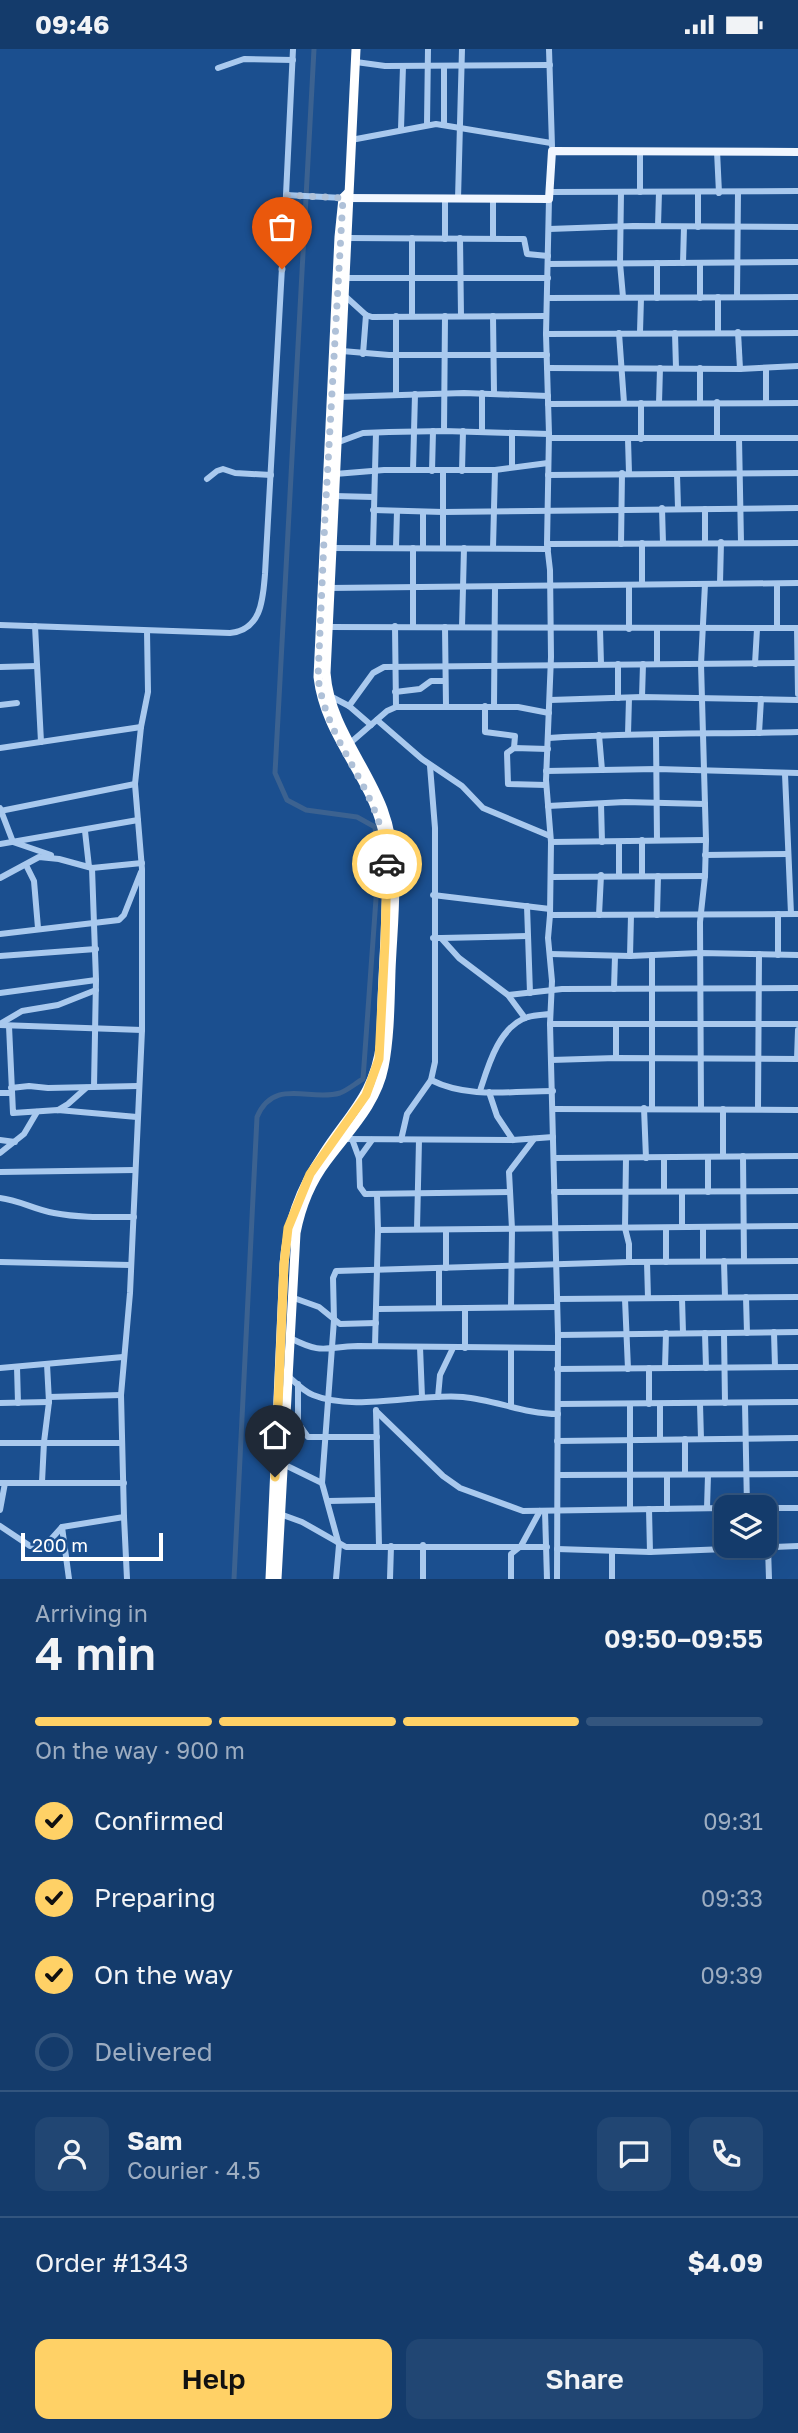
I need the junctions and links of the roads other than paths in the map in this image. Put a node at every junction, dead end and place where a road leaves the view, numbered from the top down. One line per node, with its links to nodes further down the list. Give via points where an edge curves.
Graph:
1 (293, 49): 6 (street)
2 (356, 49): 7 (highway)
3 (428, 49): 10 (street)
4 (462, 49): 11 (street)
5 (549, 49): 8 (street)
6 (293, 60): 13 (street, via 244,59); 30 (street)
7 (356, 62): 9 (street); 18 (highway)
8 (550, 65): 11 (street); 19 (street)
9 (403, 66): 10 (street); 17 (street)
10 (427, 66): 12 (street); 14 (street)
11 (462, 66): 12 (street); 16 (street)
12 (444, 67): 15 (street)
13 (218, 68)
14 (427, 124): 15 (street); 17 (street)
15 (444, 124): 16 (street)
16 (460, 127): 19 (street); 34 (street)
17 (401, 129): 18 (street)
18 (351, 140): 32 (highway)
19 (552, 147): 20 (main road); 31 (main road)
20 (639, 151): 21 (main road); 25 (street)
21 (717, 151): 22 (main road); 28 (street)
22 (798, 152)
23 (798, 191): 29 (street)
24 (621, 192): 25 (street); 31 (street); 38 (street)
25 (640, 192): 26 (street)
26 (659, 192): 27 (street); 36 (street)
27 (698, 192): 28 (street); 40 (street)
28 (719, 193): 29 (street)
29 (738, 193): 37 (street)
30 (286, 195): 32 (street); 138 (street)
31 (550, 195): 35 (main road); 42 (street)
32 (347, 196): 33 (main road); 43 (highway); 538 (highway, via 318,677 330,724 373,802 386,846 381,1042 369,1088 310,1174 288,1228)
33 (445, 199): 34 (main road); 46 (street)
34 (458, 199): 35 (main road)
35 (494, 199): 45 (street)
36 (659, 226): 38 (street); 39 (street)
37 (739, 226): 40 (street); 41 (street); 49 (street)
38 (620, 227): 42 (street); 51 (street)
39 (684, 227): 40 (street); 53 (street)
40 (698, 227)
41 (798, 227)
42 (550, 229): 48 (street)
43 (347, 238): 44 (street); 57 (highway)
44 (412, 238): 46 (street); 55 (street)
45 (493, 238): 47 (street); 48 (street, via 524,239 527,254)
46 (445, 239): 47 (street)
47 (460, 239): 56 (street)
48 (548, 260): 51 (street); 58 (street)
49 (738, 262): 50 (street); 54 (street); 65 (street)
50 (798, 262)
51 (620, 263): 52 (street); 60 (street)
52 (657, 263): 53 (street); 62 (street)
53 (683, 263): 54 (street)
54 (700, 263): 63 (street)
55 (411, 277): 56 (street); 57 (street); 70 (street)
56 (461, 277): 58 (street); 72 (street)
57 (346, 278): 59 (highway)
58 (548, 278): 67 (street)
59 (345, 296): 68 (street); 82 (highway)
60 (623, 297): 61 (street); 67 (street)
61 (641, 297): 62 (street); 77 (street)
62 (657, 297): 63 (street)
63 (700, 297): 64 (street)
64 (718, 297): 65 (street); 75 (street)
65 (737, 297): 66 (street)
66 (798, 297)
67 (547, 298): 74 (street)
68 (366, 315): 69 (street); 83 (street)
69 (396, 316): 70 (street); 84 (street)
70 (412, 316): 71 (street)
71 (445, 316): 72 (street); 85 (street)
72 (461, 316): 73 (street)
73 (493, 316): 74 (street); 86 (street)
74 (546, 316): 81 (street)
75 (718, 332): 78 (street); 79 (street)
76 (619, 333): 77 (street); 81 (street); 89 (street)
77 (640, 333): 78 (street)
78 (675, 333): 92 (street)
79 (738, 333): 80 (street); 95 (street)
80 (798, 333)
81 (546, 334): 87 (street)
82 (342, 351): 83 (street); 102 (highway)
83 (363, 354): 84 (street)
84 (396, 355): 85 (street); 99 (street)
85 (444, 355): 86 (street); 96 (street)
86 (493, 355): 87 (street); 98 (street)
87 (547, 355): 90 (street)
88 (798, 366): 94 (street)
89 (620, 367): 90 (street); 91 (street); 105 (street)
90 (547, 368): 101 (street)
91 (660, 368): 92 (street); 107 (street)
92 (676, 368): 93 (street)
93 (700, 368): 95 (street); 103 (street)
94 (766, 368): 95 (street); 108 (street)
95 (740, 369)
96 (444, 393): 97 (street); 100 (street); 112 (street)
97 (482, 393): 98 (street); 115 (street)
98 (494, 393): 101 (street)
99 (396, 394): 100 (street); 102 (street)
100 (415, 394): 114 (street)
101 (548, 396): 110 (street)
102 (339, 397): 124 (highway)
103 (700, 402): 104 (street); 107 (street)
104 (717, 402): 108 (street); 119 (street)
105 (624, 403): 106 (street); 110 (street)
106 (641, 403): 107 (street); 123 (street)
107 (659, 403)
108 (766, 403): 109 (street)
109 (798, 403)
110 (548, 404): 118 (street)
111 (432, 431): 112 (street); 114 (street); 130 (street)
112 (444, 431): 113 (street)
113 (463, 431): 115 (street); 132 (street)
114 (414, 432): 116 (street); 128 (street)
115 (482, 432): 117 (street)
116 (376, 433): 124 (street); 127 (street)
117 (512, 433): 118 (street); 126 (street)
118 (549, 436): 122 (street); 125 (street)
119 (717, 438): 120 (street); 123 (street)
120 (739, 438): 121 (street); 134 (street)
121 (798, 438)
122 (628, 439): 123 (street); 133 (street)
123 (641, 439)
124 (336, 443): 136 (highway)
125 (548, 463): 126 (street); 139 (street)
126 (512, 467): 129 (street)
127 (374, 470): 128 (street); 136 (street); 142 (street)
128 (414, 470): 130 (street)
129 (495, 470): 132 (street); 150 (street)
130 (432, 471): 131 (street)
131 (443, 471): 132 (street); 154 (street)
132 (461, 471)
133 (625, 473): 137 (street); 139 (street); 147 (street)
134 (741, 473): 135 (street); 137 (street); 143 (street)
135 (798, 473)
136 (335, 474): 141 (highway)
137 (677, 474): 145 (street)
138 (271, 475): 140 (street, via 223,469); 198 (street, via 263,602 255,619 235,632)
139 (548, 475): 151 (street)
140 (207, 479)
141 (334, 496): 142 (street); 164 (highway)
142 (374, 497): 149 (street)
143 (741, 507): 146 (street); 148 (street); 157 (street)
144 (662, 508): 145 (street); 147 (street); 158 (street)
145 (678, 508): 148 (street)
146 (798, 508)
147 (622, 509): 151 (street); 160 (street)
148 (705, 509): 155 (street)
149 (373, 510): 152 (street); 165 (street)
150 (494, 510): 151 (street); 154 (street); 170 (street)
151 (547, 510): 162 (street)
152 (397, 511): 153 (street); 163 (street)
153 (423, 512): 154 (street); 167 (street)
154 (443, 512): 168 (street)
155 (705, 542): 156 (street); 158 (street)
156 (721, 542): 157 (street); 171 (street)
157 (741, 542): 159 (street)
158 (663, 543): 161 (street)
159 (798, 543)
160 (621, 544): 161 (street); 162 (street)
161 (642, 544): 173 (street)
162 (547, 546): 170 (street); 177 (street)
163 (397, 547): 165 (street); 166 (street)
164 (331, 548): 165 (street); 178 (highway)
165 (373, 548)
166 (413, 548): 167 (street); 181 (street)
167 (423, 548): 168 (street)
168 (443, 548): 169 (street)
169 (464, 548): 170 (street); 179 (street)
170 (493, 548)
171 (720, 583): 174 (street); 175 (street)
172 (798, 583): 175 (street)
173 (642, 584): 174 (street); 176 (street)
174 (705, 584): 191 (street)
175 (777, 584): 192 (street)
176 (629, 585): 177 (street); 195 (street)
177 (549, 587): 180 (street); 190 (street)
178 (329, 588): 181 (street); 186 (highway)
179 (463, 588): 180 (street); 181 (street); 188 (street)
180 (495, 588): 189 (street)
181 (414, 589): 185 (street)
182 (0, 625): 183 (street)
183 (35, 626): 198 (street); 207 (street)
184 (396, 626): 185 (street); 186 (street); 208 (street)
185 (413, 626): 187 (street)
186 (327, 627): 215 (highway)
187 (445, 627): 188 (street); 209 (street)
188 (462, 627): 189 (street)
189 (495, 627): 190 (street); 210 (street)
190 (550, 628): 194 (street); 206 (street)
191 (703, 628): 196 (street); 197 (street); 204 (street)
192 (777, 628): 193 (street); 197 (street)
193 (797, 628): 199 (street)
194 (600, 629): 195 (street); 200 (street)
195 (629, 629): 196 (street)
196 (657, 629): 203 (street)
197 (757, 629): 205 (street)
198 (147, 631): 232 (street, via 148,692)
199 (798, 663): 205 (street); 214 (street)
200 (601, 664): 201 (street); 206 (street)
201 (618, 664): 202 (street); 216 (street)
202 (642, 664): 203 (street); 218 (street)
203 (657, 664): 204 (street)
204 (701, 664): 205 (street); 219 (street)
205 (755, 664)
206 (550, 665): 210 (street); 222 (street)
207 (37, 666): 211 (street); 240 (street)
208 (396, 666): 209 (street); 213 (street); 225 (street, via 373,673)
209 (446, 666): 210 (street); 212 (street)
210 (495, 666): 228 (street)
211 (0, 667)
212 (446, 681): 213 (street); 226 (street)
213 (396, 692): 229 (street)
214 (798, 694)
215 (329, 696): 225 (street); 241 (highway)
216 (618, 698): 217 (street); 222 (street)
217 (629, 698): 218 (street); 235 (street)
218 (642, 698): 219 (street)
219 (702, 699): 220 (street); 238 (street)
220 (761, 699): 221 (street); 234 (street)
221 (798, 700)
222 (550, 701): 230 (street)
223 (17, 703): 224 (street)
224 (0, 705)
225 (349, 706): 231 (street)
226 (446, 706): 227 (street); 229 (street)
227 (485, 706): 228 (street); 243 (street, via 485,732 515,736)
228 (494, 706): 230 (street)
229 (396, 707): 231 (street)
230 (549, 713): 239 (street)
231 (374, 723): 241 (street); 245 (street)
232 (141, 727): 240 (street); 252 (street)
233 (798, 732): 234 (street)
234 (759, 733): 238 (street)
235 (628, 734): 236 (street); 237 (street)
236 (599, 735): 239 (street); 247 (street)
237 (656, 735): 238 (street); 246 (street)
238 (702, 735): 248 (street)
239 (549, 738): 244 (street)
240 (41, 742): 242 (street)
241 (348, 744): 362 (highway, via 388,824 394,872 385,1065 372,1100)
242 (0, 748)
243 (514, 748): 244 (street); 253 (street, via 507,753 508,784)
244 (548, 749): 249 (street)
245 (430, 766): 263 (street, via 462,786 482,809); 286 (street, via 435,828)
246 (657, 769): 247 (street); 248 (street); 255 (street)
247 (601, 770): 249 (street)
248 (706, 770): 250 (street); 256 (street)
249 (546, 771): 253 (street)
250 (785, 773): 251 (street); 259 (street)
251 (798, 773)
252 (135, 784): 258 (street); 261 (street)
253 (546, 785): 257 (street)
254 (601, 804): 255 (street); 257 (street); 268 (street)
255 (657, 804): 256 (street); 265 (street)
256 (705, 804): 266 (street)
257 (548, 806): 263 (street)
258 (0, 810): 267 (street)
259 (787, 819): 260 (street); 271 (street)
260 (798, 819)
261 (138, 820): 262 (street); 275 (street)
262 (85, 831): 267 (street); 278 (street)
263 (550, 839): 268 (street); 284 (street)
264 (642, 840): 265 (street); 269 (street); 281 (street)
265 (657, 840): 266 (street)
266 (706, 840): 272 (street)
267 (13, 842): 270 (street); 273 (street)
268 (602, 842): 269 (street)
269 (619, 842): 280 (street)
270 (0, 844)
271 (788, 854): 272 (street); 276 (street)
272 (705, 855): 283 (street)
273 (59, 859): 274 (street, via 39,857); 278 (street)
274 (26, 865): 285 (street); 296 (street, via 34,881)
275 (142, 866): 278 (street); 295 (street, via 124,915 109,922); 333 (street)
276 (789, 866): 277 (street); 291 (street)
277 (798, 866)
278 (91, 867): 295 (street)
279 (600, 875): 280 (street); 284 (street); 292 (street)
280 (619, 876): 281 (street)
281 (642, 876): 282 (street)
282 (658, 876): 283 (street); 294 (street)
283 (705, 876): 289 (street)
284 (551, 877): 288 (street)
285 (0, 878)
286 (433, 895): 287 (street); 299 (street)
287 (527, 906): 288 (street); 298 (street)
288 (551, 912): 292 (street); 303 (street)
289 (701, 914): 290 (street); 294 (street); 302 (street)
290 (778, 914): 291 (street); 306 (street)
291 (794, 914)
292 (599, 915): 293 (street)
293 (631, 915): 294 (street); 310 (street)
294 (657, 915)
295 (96, 921): 296 (street); 301 (street)
296 (38, 928): 297 (street)
297 (0, 934)
298 (527, 936): 300 (street); 320 (street)
299 (433, 938): 300 (street); 343 (street, via 436,1035)
300 (441, 939): 321 (street)
301 (96, 949): 308 (street); 311 (street)
302 (700, 953): 304 (street); 305 (street); 312 (street)
303 (550, 954): 309 (street); 318 (street)
304 (759, 954): 306 (street); 313 (street)
305 (652, 955): 310 (street); 316 (street)
306 (778, 955): 307 (street)
307 (798, 955)
308 (0, 956)
309 (615, 956): 310 (street); 315 (street)
310 (630, 956)
311 (96, 980): 317 (street); 319 (street)
312 (700, 988): 313 (street); 316 (street); 324 (street)
313 (758, 988): 314 (street); 331 (street)
314 (798, 988)
315 (614, 989): 316 (street); 318 (street)
316 (651, 989): 328 (street)
317 (96, 990): 325 (street, via 58,1005 22,1011); 332 (street)
318 (552, 991): 320 (street); 322 (street)
319 (0, 993)
320 (530, 993): 321 (street)
321 (508, 995): 323 (street)
322 (550, 1014): 323 (street); 326 (street)
323 (525, 1018): 347 (street, via 500,1040)
324 (701, 1023): 328 (street); 331 (street); 337 (street)
325 (0, 1024): 330 (street)
326 (550, 1024): 327 (street); 340 (street)
327 (615, 1024): 328 (street); 335 (street)
328 (651, 1024): 336 (street)
329 (798, 1024): 331 (street)
330 (9, 1025): 332 (street); 341 (street)
331 (758, 1025): 338 (street)
332 (96, 1029): 333 (street); 345 (street)
333 (142, 1030): 344 (street)
334 (798, 1030): 339 (street)
335 (616, 1058): 336 (street); 340 (street)
336 (651, 1059): 337 (street); 352 (street)
337 (701, 1059): 338 (street); 354 (street)
338 (758, 1059): 339 (street); 356 (street)
339 (797, 1059)
340 (551, 1060): 348 (street)
341 (10, 1065): 342 (street); 346 (street)
342 (0, 1066)
343 (431, 1080): 347 (street, via 454,1090); 366 (street, via 407,1114)
344 (138, 1086): 345 (street); 360 (street)
345 (90, 1087): 346 (street); 357 (street)
346 (11, 1090): 350 (street); 359 (street, via 13,1113)
347 (480, 1091): 349 (street)
348 (553, 1091): 349 (street); 353 (street)
349 (489, 1092): 368 (street, via 497,1116)
350 (0, 1093)
351 (644, 1108): 352 (street); 353 (street); 378 (street)
352 (652, 1108): 354 (street)
353 (554, 1109): 361 (street)
354 (701, 1109): 355 (street)
355 (723, 1109): 356 (street); 371 (street)
356 (758, 1109): 358 (street)
357 (58, 1110): 359 (street); 360 (street)
358 (798, 1110)
359 (37, 1112): 369 (street)
360 (137, 1117): 380 (street)
361 (553, 1137): 363 (street); 376 (street)
362 (348, 1139): 365 (street); 375 (street); 418 (highway, via 315,1180 302,1208)
363 (534, 1139): 368 (street); 386 (street, via 509,1172)
364 (0, 1140): 369 (street)
365 (372, 1140): 366 (street); 375 (street)
366 (401, 1140): 367 (street)
367 (419, 1140): 368 (street); 390 (street)
368 (513, 1140)
369 (15, 1142): 370 (street)
370 (0, 1153)
371 (723, 1156): 372 (street); 374 (street)
372 (743, 1156): 373 (street); 384 (street)
373 (798, 1156)
374 (708, 1157): 379 (street); 389 (street)
375 (359, 1158): 391 (street, via 361,1191)
376 (554, 1158): 377 (street); 387 (street)
377 (626, 1158): 378 (street); 382 (street)
378 (646, 1158): 379 (street)
379 (664, 1158): 383 (street)
380 (135, 1170): 381 (street); 393 (street)
381 (0, 1172)
382 (626, 1191): 383 (street); 387 (street); 395 (street)
383 (664, 1191): 388 (street)
384 (745, 1191): 385 (street); 389 (street); 398 (street)
385 (798, 1191)
386 (510, 1192): 390 (street); 401 (street)
387 (554, 1192): 402 (street)
388 (682, 1192): 389 (street); 396 (street)
389 (708, 1192)
390 (418, 1194): 391 (street); 400 (street)
391 (377, 1195): 403 (street)
392 (0, 1198): 393 (street, via 53,1213)
393 (134, 1217): 414 (street)
394 (798, 1226): 398 (street)
395 (625, 1227): 399 (street); 402 (street); 410 (street)
396 (682, 1227): 397 (street); 399 (street)
397 (703, 1227): 398 (street); 406 (street)
398 (745, 1227): 408 (street)
399 (666, 1228): 412 (street)
400 (417, 1229): 403 (street); 404 (street)
401 (512, 1229): 402 (street); 404 (street); 415 (street)
402 (555, 1229): 413 (street)
403 (378, 1230): 417 (street)
404 (446, 1230): 416 (street)
405 (0, 1261): 414 (street)
406 (703, 1261): 407 (street); 412 (street)
407 (724, 1261): 408 (street); 419 (street)
408 (744, 1261): 409 (street)
409 (798, 1261)
410 (629, 1262): 411 (street); 413 (street)
411 (647, 1262): 412 (street); 422 (street)
412 (666, 1262)
413 (555, 1264): 415 (street); 425 (street)
414 (130, 1265): 449 (street)
415 (511, 1265): 416 (street); 426 (street)
416 (442, 1268): 417 (street); 427 (street)
417 (379, 1270): 429 (street); 430 (street, via 334,1273)
418 (291, 1297): 430 (street, via 319,1307); 441 (highway)
419 (724, 1297): 420 (street); 423 (street)
420 (746, 1297): 421 (street); 438 (street)
421 (798, 1297)
422 (648, 1298): 423 (street); 424 (street)
423 (682, 1298): 435 (street)
424 (625, 1299): 425 (street); 440 (street)
425 (557, 1303): 426 (street); 439 (street)
426 (512, 1307): 428 (street)
427 (439, 1308): 428 (street); 429 (street)
428 (465, 1308): 445 (street)
429 (378, 1309): 431 (street)
430 (334, 1320): 431 (street, via 345,1325); 448 (street)
431 (376, 1323): 442 (street)
432 (774, 1332): 433 (street); 438 (street); 453 (street)
433 (798, 1332)
434 (666, 1333): 435 (street); 440 (street); 457 (street)
435 (683, 1333): 436 (street)
436 (705, 1333): 437 (street); 458 (street)
437 (724, 1333): 438 (street); 452 (street)
438 (747, 1333)
439 (558, 1335): 440 (street); 447 (street)
440 (626, 1335): 460 (street)
441 (289, 1338): 448 (street); 461 (highway)
442 (375, 1346): 443 (street); 448 (street)
443 (420, 1346): 444 (street); 464 (street)
444 (453, 1348): 445 (street); 465 (street, via 440,1375)
445 (465, 1348): 446 (street)
446 (510, 1348): 447 (street); 479 (street)
447 (558, 1348): 459 (street)
448 (332, 1350): 466 (street)
449 (123, 1357): 450 (street); 463 (street)
450 (47, 1364): 451 (street); 467 (street)
451 (17, 1367): 455 (street); 471 (street)
452 (725, 1367): 453 (street); 458 (street); 472 (street)
453 (775, 1367): 454 (street)
454 (798, 1367)
455 (0, 1368)
456 (649, 1368): 457 (street); 460 (street); 477 (street)
457 (665, 1368): 458 (street)
458 (706, 1368)
459 (558, 1369): 460 (street); 474 (street)
460 (628, 1369)
461 (287, 1375): 462 (street); 494 (highway)
462 (298, 1384): 466 (street); 483 (street, via 300,1428 308,1437)
463 (121, 1395): 467 (street); 493 (street)
464 (422, 1397): 465 (street); 468 (street)
465 (438, 1397): 479 (street)
466 (329, 1399): 468 (street); 483 (street)
467 (49, 1400): 471 (street); 491 (street)
468 (376, 1401): 480 (street)
469 (798, 1402): 473 (street)
470 (0, 1403): 471 (street)
471 (18, 1403)
472 (726, 1403): 473 (street); 476 (street)
473 (745, 1403): 484 (street)
474 (558, 1404): 475 (street); 481 (street)
475 (630, 1404): 477 (street); 489 (street)
476 (700, 1404): 478 (street); 488 (street)
477 (649, 1405): 478 (street)
478 (660, 1405): 486 (street)
479 (511, 1406): 481 (street)
480 (376, 1411): 482 (street); 518 (street, via 460,1488 523,1511)
481 (558, 1414): 490 (street)
482 (377, 1437): 483 (street); 507 (street)
483 (326, 1438): 505 (street)
484 (746, 1438): 485 (street); 488 (street); 501 (street)
485 (798, 1438)
486 (660, 1439): 487 (street); 489 (street)
487 (685, 1439): 488 (street); 496 (street)
488 (701, 1439)
489 (629, 1440): 490 (street); 495 (street)
490 (557, 1441): 498 (street)
491 (44, 1442): 492 (street); 493 (street); 502 (street)
492 (0, 1443)
493 (121, 1443): 504 (street)
494 (283, 1464): 505 (street); 519 (highway)
495 (629, 1474): 498 (street); 499 (street); 517 (street)
496 (685, 1474): 499 (street); 500 (street)
497 (798, 1474): 501 (street)
498 (558, 1475): 516 (street)
499 (667, 1475): 514 (street)
500 (708, 1475): 501 (street); 510 (street)
501 (748, 1475): 506 (street)
502 (43, 1482): 503 (street); 504 (street)
503 (2, 1483): 515 (street)
504 (124, 1483): 520 (street)
505 (322, 1483): 508 (street)
506 (747, 1495)
507 (378, 1500): 508 (street); 525 (street)
508 (328, 1501): 523 (street)
509 (777, 1507): 512 (street)
510 (707, 1508): 511 (street); 514 (street)
511 (714, 1508)
512 (798, 1508)
513 (649, 1509): 514 (street); 517 (street); 534 (street)
514 (667, 1509)
515 (0, 1510)
516 (557, 1510): 517 (street); 518 (street); 532 (street)
517 (630, 1510)
518 (543, 1511): 527 (street); 529 (street)
519 (281, 1514): 523 (street); 539 (highway)
520 (124, 1517): 522 (street); 537 (street)
521 (0, 1526): 522 (street, via 36,1547 51,1542)
522 (62, 1527): 536 (street)
523 (339, 1545): 525 (street); 540 (street)
524 (422, 1545): 526 (street); 527 (street); 542 (street)
525 (379, 1546): 526 (street)
526 (391, 1546): 541 (street)
527 (521, 1546): 529 (street); 543 (street, via 511,1554)
528 (798, 1546): 530 (street)
529 (547, 1547): 544 (street)
530 (777, 1547)
531 (714, 1548): 534 (street)
532 (557, 1549): 533 (street); 545 (street)
533 (612, 1552): 534 (street); 546 (street)
534 (650, 1552)
535 (768, 1558): 547 (street)
536 (69, 1579)
537 (127, 1579)
538 (270, 1579)
539 (277, 1579)
540 (336, 1579)
541 (390, 1579)
542 (423, 1579)
543 (511, 1579)
544 (547, 1579)
545 (557, 1579)
546 (612, 1579)
547 (769, 1579)

